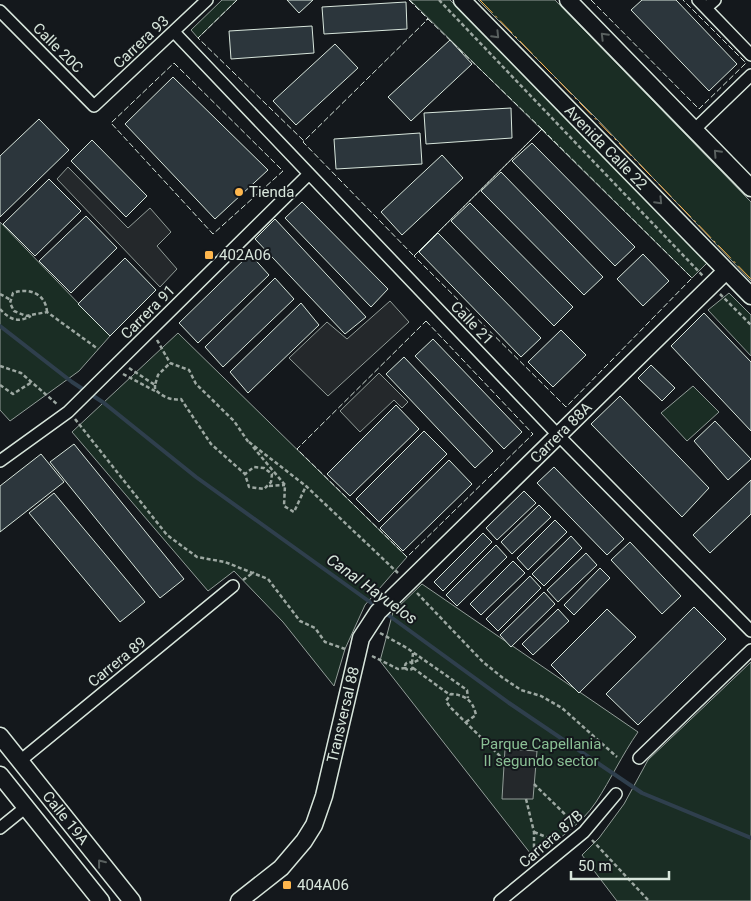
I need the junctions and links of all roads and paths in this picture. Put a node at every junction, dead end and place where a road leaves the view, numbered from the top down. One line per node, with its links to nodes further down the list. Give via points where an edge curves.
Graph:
1 (207, 0): 8 (street, Carrera 93)
2 (440, 0): 16 (path)
3 (462, 0): 15 (street, Avenida Calle 22, one-way to 15)
4 (568, 0): 12 (street, one-way to 4)
5 (715, 0): 6 (street)
6 (702, 4): 9 (street)
7 (0, 11): 11 (street, Calle 20C)
8 (174, 32): 11 (street, Carrera 93); 13 (street, Calle 21)
9 (751, 54)
10 (751, 75): 12 (street)
11 (94, 106)
12 (695, 129): 14 (street, one-way to 12)
13 (309, 174): 24 (street, Carrera 91); 34 (street, Calle 21)
14 (751, 188)
15 (726, 270): 16 (street, Carrera 88A); 18 (street, Avenida Calle 22)
16 (711, 285): 23 (path); 34 (street, Carrera 88A)
17 (0, 294): 19 (path)
18 (751, 296)
19 (11, 300): 21 (path, via 13,293 31,291 46,303); 22 (path, via 14,311)
20 (0, 309): 22 (path, via 16,321)
21 (47, 312): 22 (path); 25 (path)
22 (33, 316)
23 (751, 325)
24 (151, 330): 26 (path); 28 (street, Carrera 91)
25 (98, 350)
26 (170, 363): 31 (path, via 158,375); 35 (path, via 189,370 196,384 234,421)
27 (0, 366): 29 (path, via 21,373)
28 (113, 368): 31 (path); 32 (path); 33 (street, Carrera 91)
29 (32, 382): 30 (path, via 13,394); 33 (path)
30 (0, 385)
31 (154, 385): 32 (path)
32 (158, 392): 37 (path, via 168,398 181,399 211,444)
33 (68, 412): 36 (street, Carrera 91); 47 (path, via 167,535 197,557 225,562 268,579 300,621 316,628 325,642)
34 (558, 435): 41 (street, Carrera 88A); 45 (street, Calle 21)
35 (249, 442): 38 (path); 40 (path)
36 (0, 461)
37 (244, 474): 39 (path, via 249,487 264,489); 39 (path, via 254,467 264,468 272,474)
38 (285, 485): 39 (path); 40 (path, via 284,506 294,512)
39 (268, 486)
40 (306, 486): 41 (path)
41 (407, 582): 43 (street, Carrera 88A); 57 (path, via 496,672 521,690 541,696 562,708)
42 (233, 586): 59 (street, Carrera 89)
43 (394, 594): 44 (street, Transversal 88)
44 (367, 627): 47 (street, Transversal 88); 48 (path)
45 (751, 631)
46 (751, 650): 58 (street)
47 (358, 651): 51 (path, via 398,669); 73 (street, Transversal 88, via 324,796 314,825 280,868)
48 (413, 653): 49 (path); 50 (path)
49 (421, 659): 50 (path); 54 (path, via 467,690)
50 (412, 662): 51 (path, via 407,662); 52 (path)
51 (406, 668): 52 (path)
52 (413, 668): 53 (path)
53 (450, 695): 54 (path); 55 (path, via 446,701)
54 (468, 699): 55 (path, via 476,715)
55 (466, 722): 60 (path)
56 (0, 736): 59 (street, Calle 19A)
57 (618, 758)
58 (639, 758)
59 (20, 760): 72 (street, Calle 19A, one-way to 59)
60 (504, 760)
61 (0, 775): 65 (street, Calle 19A)
62 (534, 784): 68 (path)
63 (616, 794): 68 (street, Carrera 87B)
64 (526, 799): 67 (path)
65 (26, 807): 66 (street); 71 (street, Calle 19A)
66 (0, 828)
67 (534, 832): 69 (path); 70 (path)
68 (584, 832): 74 (street, Carrera 87B); 75 (path)
69 (551, 839)
70 (534, 855)
71 (101, 901)
72 (132, 901)
73 (239, 901)
74 (500, 901)
75 (649, 901)

